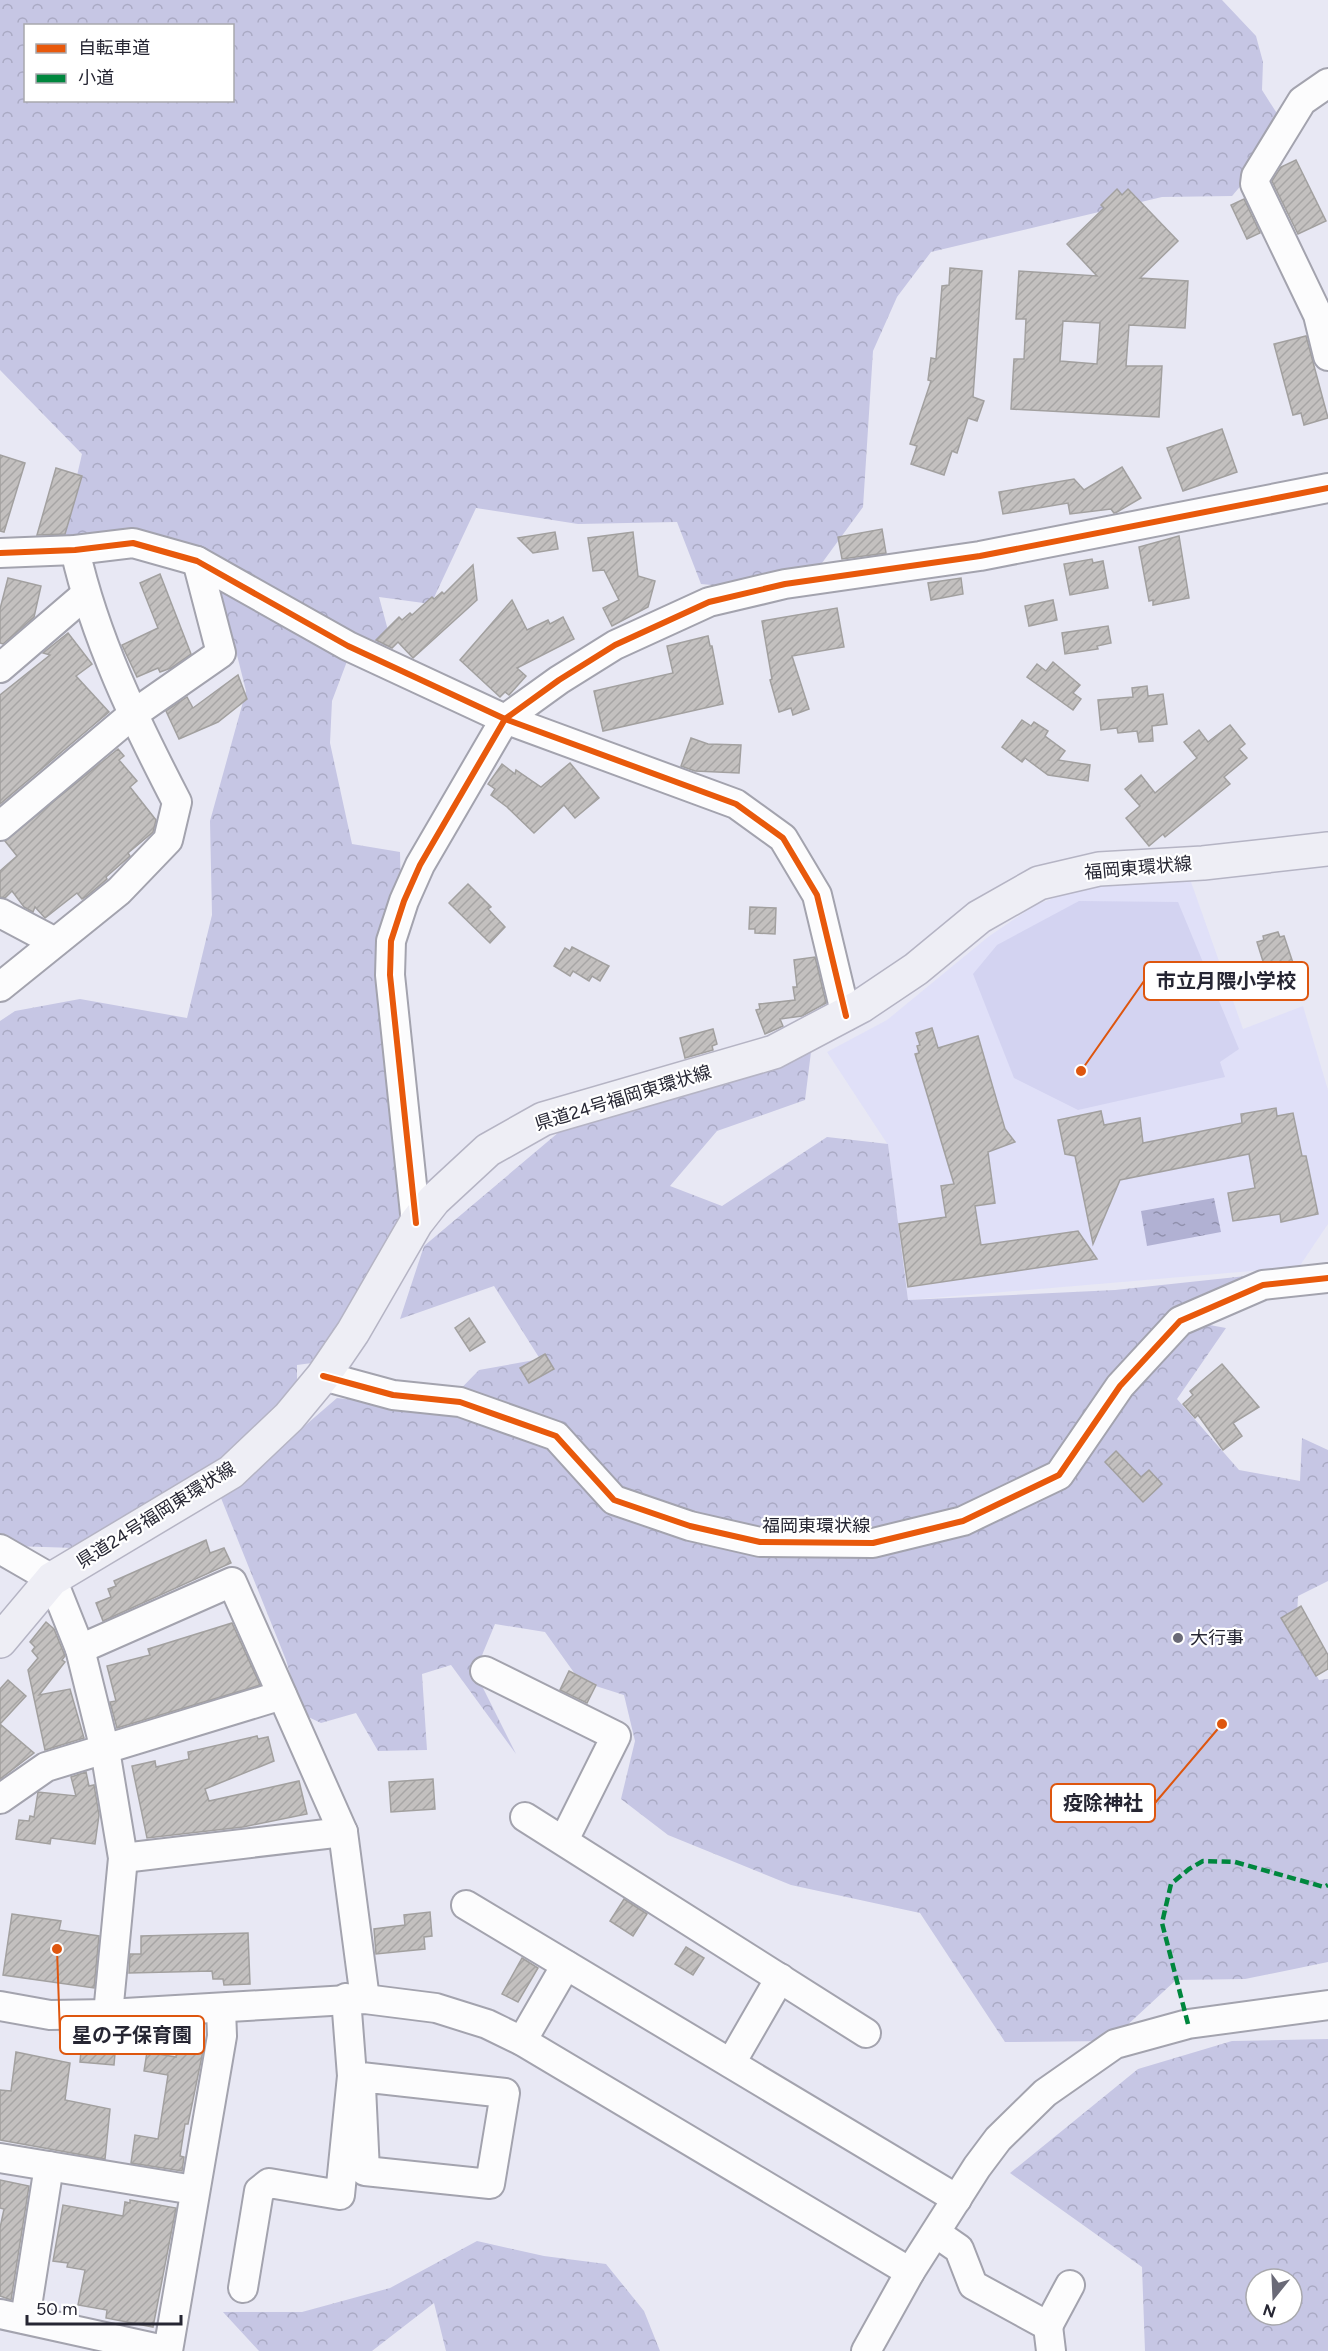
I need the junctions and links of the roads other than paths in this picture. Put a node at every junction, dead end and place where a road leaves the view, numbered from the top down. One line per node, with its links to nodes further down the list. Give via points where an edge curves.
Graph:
1 (1328, 83): 2 (street, via 1302,101 1256,176 1256,184 1318,315)
2 (1328, 356)
3 (1328, 488): 10 (street, via 980,556 785,584 709,602 615,645)
4 (75, 550): 5 (street); 6 (street, via 133,543); 7 (street)
5 (0, 553)
6 (197, 561): 9 (street, via 221,653); 10 (street, via 348,646)
7 (85, 595): 8 (street); 9 (street)
8 (0, 668)
9 (132, 715): 11 (street); 14 (street, via 177,802 168,840 119,891)
10 (505, 720): 16 (street, via 736,804 783,838 817,895); 17 (street, via 420,865 391,941 390,975)
11 (0, 826)
12 (1328, 849): 16 (main road, 福岡東環状線, via 1203,863 1098,869 1040,883 979,917 916,969)
13 (0, 914): 14 (street)
14 (55, 942): 15 (street)
15 (0, 987)
16 (846, 1016): 17 (main road, 県道24号福岡東環状線, via 774,1052 543,1119 488,1150 434,1200)
17 (416, 1223): 19 (main road, 県道24号福岡東環状線)
18 (1328, 1278): 19 (street, 福岡東環状線, via 1263,1284 1180,1321 1120,1386 1059,1475 963,1521 873,1542 759,1542 690,1526 614,1500 556,1436 460,1402 393,1395)
19 (323, 1376): 21 (main road, 県道24号福岡東環状線, via 289,1417 231,1472)
20 (0, 1549): 21 (street)
21 (52, 1579): 22 (main road, 県道24号福岡東環状線); 23 (street)
22 (0, 1641)
23 (80, 1649): 25 (street, via 232,1582); 26 (street)
24 (485, 1671): 30 (street, via 616,1736)
25 (282, 1695): 26 (street); 29 (street)
26 (105, 1750): 27 (street, via 46,1767); 31 (street)
27 (0, 1799)
28 (525, 1817): 30 (street)
29 (343, 1832): 31 (street); 35 (street)
30 (564, 1840): 34 (street)
31 (123, 1858): 39 (street)
32 (466, 1905): 33 (street)
33 (566, 1965): 41 (street); 42 (street)
34 (780, 1978): 40 (street); 42 (street)
35 (356, 1999): 37 (street); 41 (street, via 436,2008 487,2024); 43 (street)
36 (1328, 2005): 47 (street, via 1188,2024 1115,2044 1026,2110 998,2139)
37 (221, 2008): 39 (street); 46 (street, via 222,2036)
38 (2, 2014): 39 (street)
39 (108, 2014)
40 (866, 2033)
41 (522, 2041): 49 (street)
42 (730, 2063): 47 (street)
43 (352, 2076): 43 (street, via 361,2087 365,2171 490,2184 505,2093); 51 (street, via 340,2195 269,2183 259,2191)
44 (0, 2158): 45 (street)
45 (49, 2166): 46 (street); 52 (street)
46 (194, 2190): 54 (street)
47 (957, 2199): 48 (street)
48 (936, 2233): 49 (street); 53 (street, via 959,2249 973,2284)
49 (910, 2272): 55 (street)
50 (1070, 2286): 53 (street)
51 (243, 2288)
52 (12, 2316): 54 (street)
53 (1050, 2339)
54 (168, 2351)
55 (866, 2351)

